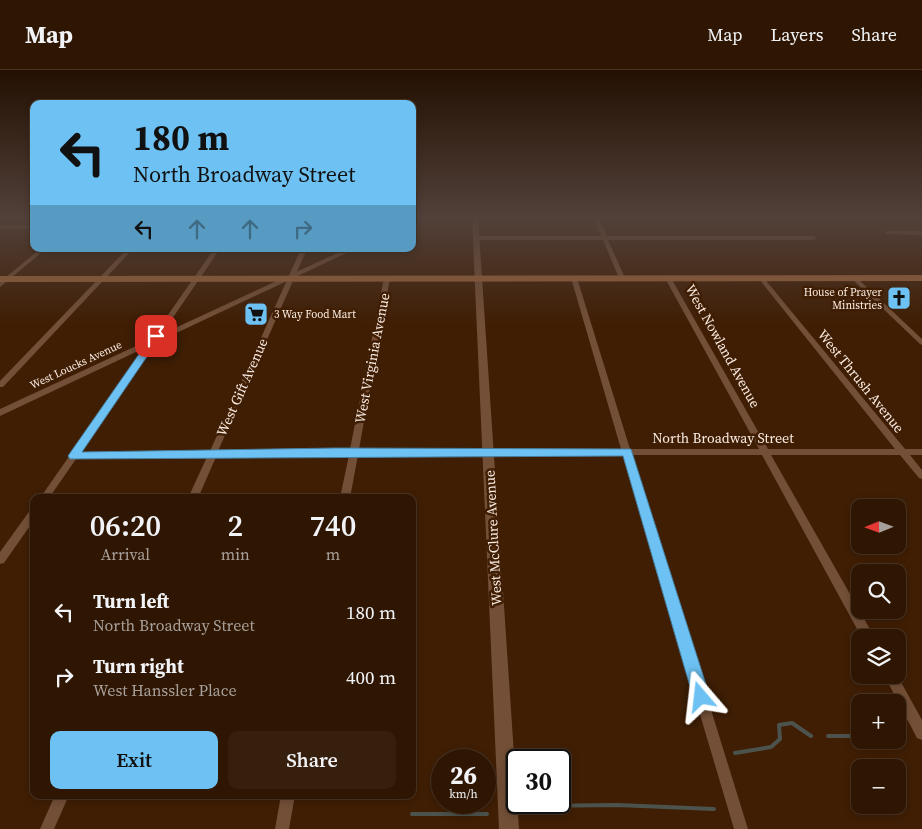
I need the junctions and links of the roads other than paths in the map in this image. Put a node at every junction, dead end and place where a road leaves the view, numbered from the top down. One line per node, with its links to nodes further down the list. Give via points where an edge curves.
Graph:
1 (37, 253): 21 (street)
2 (126, 253): 19 (street)
3 (215, 253): 10 (street)
4 (302, 253): 8 (street, West Gift Avenue)
5 (342, 253): 9 (street, West Loucks Avenue)
6 (478, 253): 13 (street, West McClure Avenue)
7 (612, 253): 15 (street)
8 (296, 267): 9 (street); 11 (street, West Gift Avenue)
9 (306, 271): 11 (street, West Loucks Avenue)
10 (197, 278): 11 (main road); 19 (main road); 24 (street)
11 (291, 278): 12 (main road); 22 (street, West Loucks Avenue); 23 (street, West Gift Avenue)
12 (388, 278): 13 (main road); 28 (street, West Virginia Avenue)
13 (479, 278): 14 (main road); 29 (street, West McClure Avenue)
14 (574, 278): 15 (main road); 30 (street)
15 (622, 278): 16 (main road)
16 (668, 278): 17 (main road); 31 (street, West Nowland Avenue)
17 (761, 278): 18 (main road); 32 (street, West Thrush Avenue)
18 (854, 278): 20 (main road); 25 (street)
19 (102, 279): 21 (main road); 26 (street)
20 (921, 279)
21 (2, 281)
22 (274, 286): 23 (street); 24 (street, West Loucks Avenue)
23 (285, 290): 34 (street, West Gift Avenue)
24 (151, 343): 27 (street, West Loucks Avenue); 35 (street)
25 (922, 343)
26 (0, 385)
27 (0, 413)
28 (354, 452): 29 (street, North Broadway Street); 34 (street, North Broadway Street); 39 (street, West Virginia Avenue)
29 (488, 452): 30 (street, North Broadway Street); 49 (street, West McClure Avenue)
30 (627, 452): 31 (street, North Broadway Street); 50 (street)
31 (765, 452): 32 (street, North Broadway Street); 42 (street, West Nowland Avenue)
32 (902, 452): 33 (street, North Broadway Street); 36 (street, West Thrush Avenue)
33 (922, 452)
34 (211, 455): 35 (street, North Broadway Street); 38 (street, West Gift Avenue)
35 (74, 456): 37 (street)
36 (922, 476)
37 (47, 494)
38 (195, 494)
39 (346, 494)
40 (30, 518): 41 (street)
41 (0, 560)
42 (864, 629)
43 (895, 684): 44 (street)
44 (922, 733)
45 (60, 799): 47 (street)
46 (287, 799): 48 (street)
47 (47, 829)
48 (282, 829)
49 (509, 829)
50 (741, 829)

